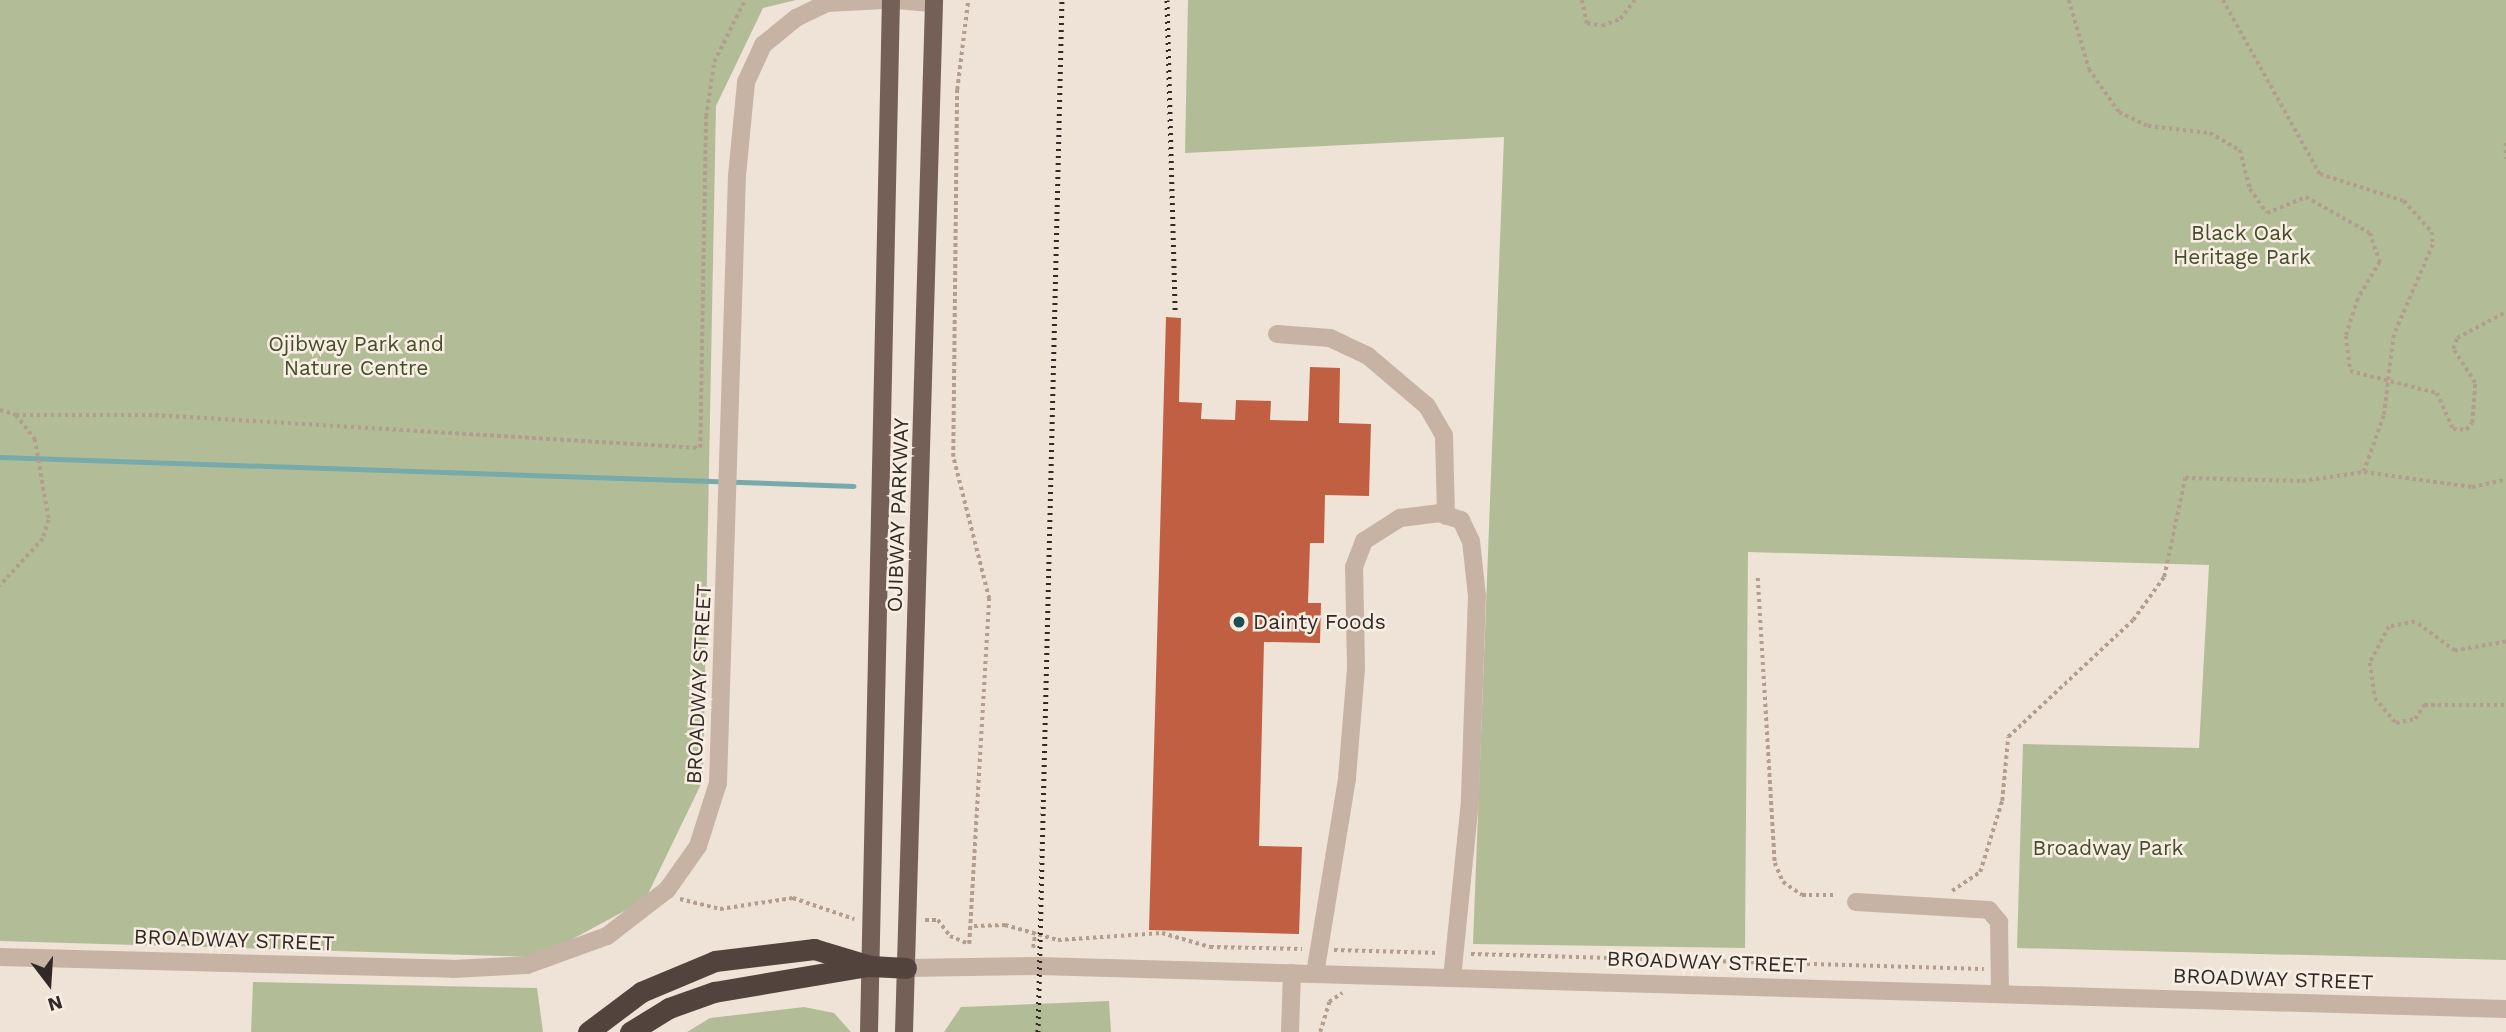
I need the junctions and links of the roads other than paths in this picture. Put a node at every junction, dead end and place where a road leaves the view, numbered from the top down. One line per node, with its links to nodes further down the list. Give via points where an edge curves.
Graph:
1 (884, 0): 7 (street, BROADWAY STREET, via 827,3 796,18 763,45 746,82 737,176 718,783 698,846 667,890 607,936 527,964 453,969)
2 (893, 0): 3 (street); 8 (main road, OJIBWAY PARKWAY)
3 (934, 1): 9 (main road, OJIBWAY PARKWAY)
4 (1277, 334): 5 (street, via 1331,338 1396,374 1427,406 1444,435)
5 (1446, 516): 11 (street, via 1400,518 1364,541 1353,567 1356,668 1348,778); 12 (street, via 1461,520 1471,541 1477,596 1470,801)
6 (1856, 902): 13 (street, via 1947,906 1995,915)
7 (0, 957)
8 (870, 966): 9 (highway); 15 (highway, via 814,949 715,961 640,992); 16 (highway, via 714,992 669,1008); 17 (main road, OJIBWAY PARKWAY)
9 (906, 968): 10 (street, BROADWAY STREET); 18 (main road, OJIBWAY PARKWAY)
10 (1292, 974): 11 (street, BROADWAY STREET); 19 (street)
11 (1315, 974): 12 (street, BROADWAY STREET)
12 (1452, 978): 13 (street, BROADWAY STREET)
13 (2000, 993): 14 (street, BROADWAY STREET)
14 (2506, 1009)
15 (588, 1032)
16 (630, 1032)
17 (869, 1032)
18 (904, 1032)
19 (1290, 1032)

